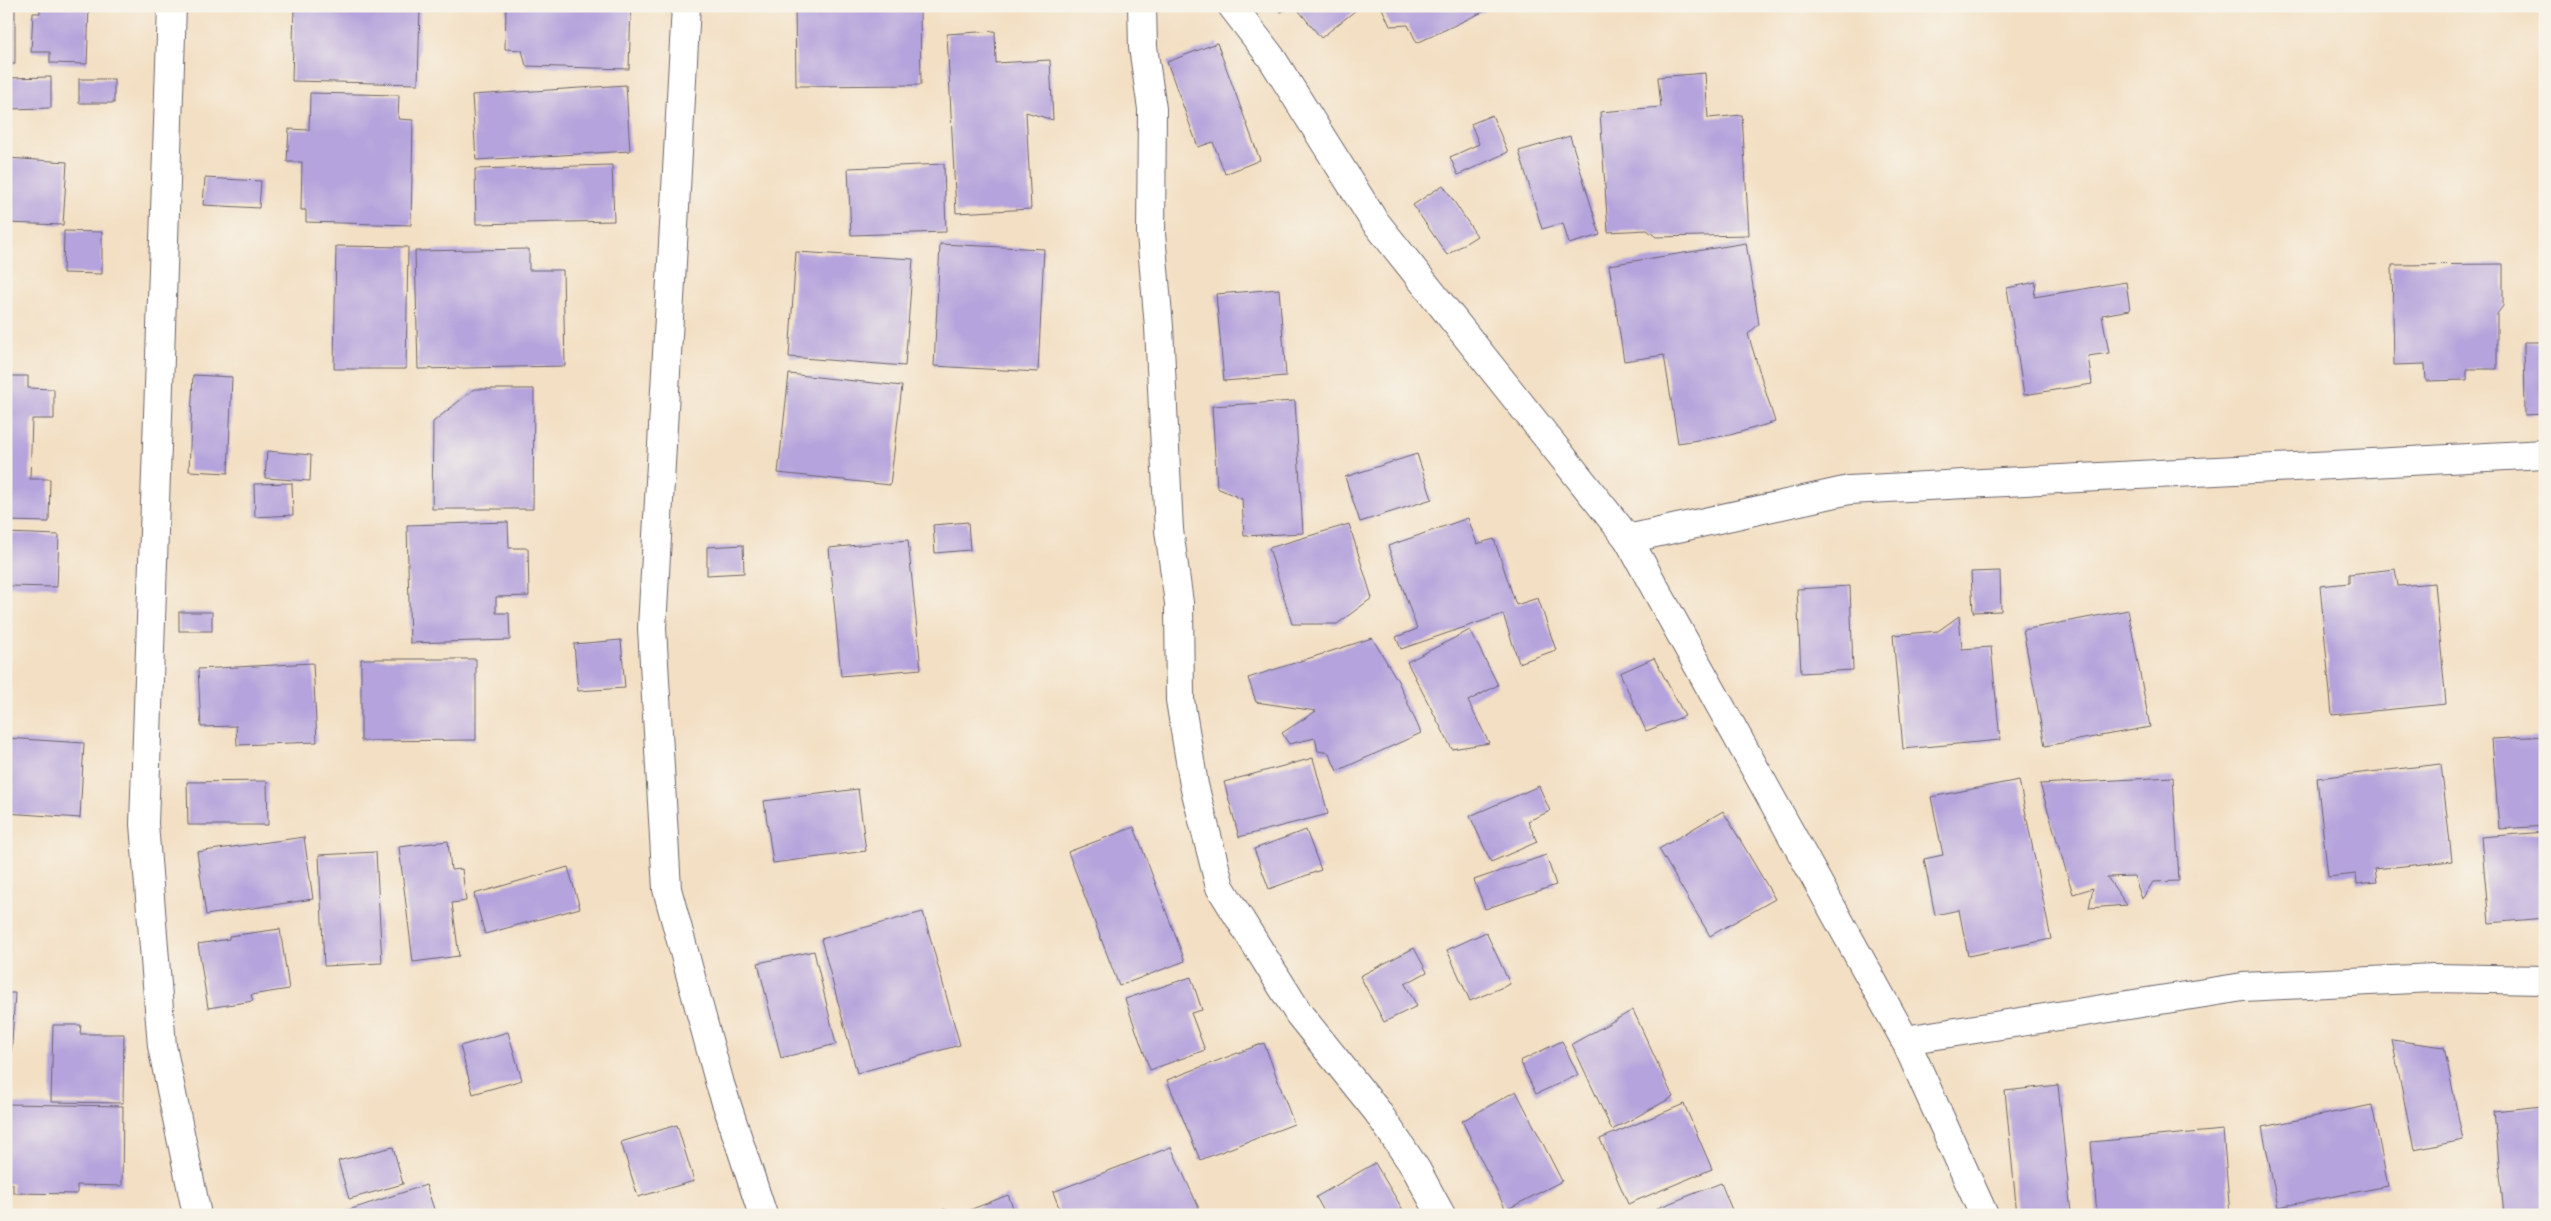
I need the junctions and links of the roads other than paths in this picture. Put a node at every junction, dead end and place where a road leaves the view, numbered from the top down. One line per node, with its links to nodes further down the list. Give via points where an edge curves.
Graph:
1 (172, 6): 9 (street, via 144,824 162,1046)
2 (686, 6): 10 (street, via 652,628 655,703 667,889 720,1084)
3 (1142, 6): 11 (street, via 1143,47 1152,109 1151,234 1169,530 1179,603 1180,700 1197,794 1220,887 1299,1014 1377,1111 1416,1169)
4 (1232, 6): 6 (street, via 1271,57 1373,219)
5 (2545, 454): 6 (street, via 1849,490)
6 (1628, 538): 8 (street)
7 (2545, 980): 8 (street, via 2434,978 2243,987)
8 (1905, 1040): 12 (street)
9 (197, 1215)
10 (763, 1215)
11 (1441, 1215)
12 (1984, 1215)

